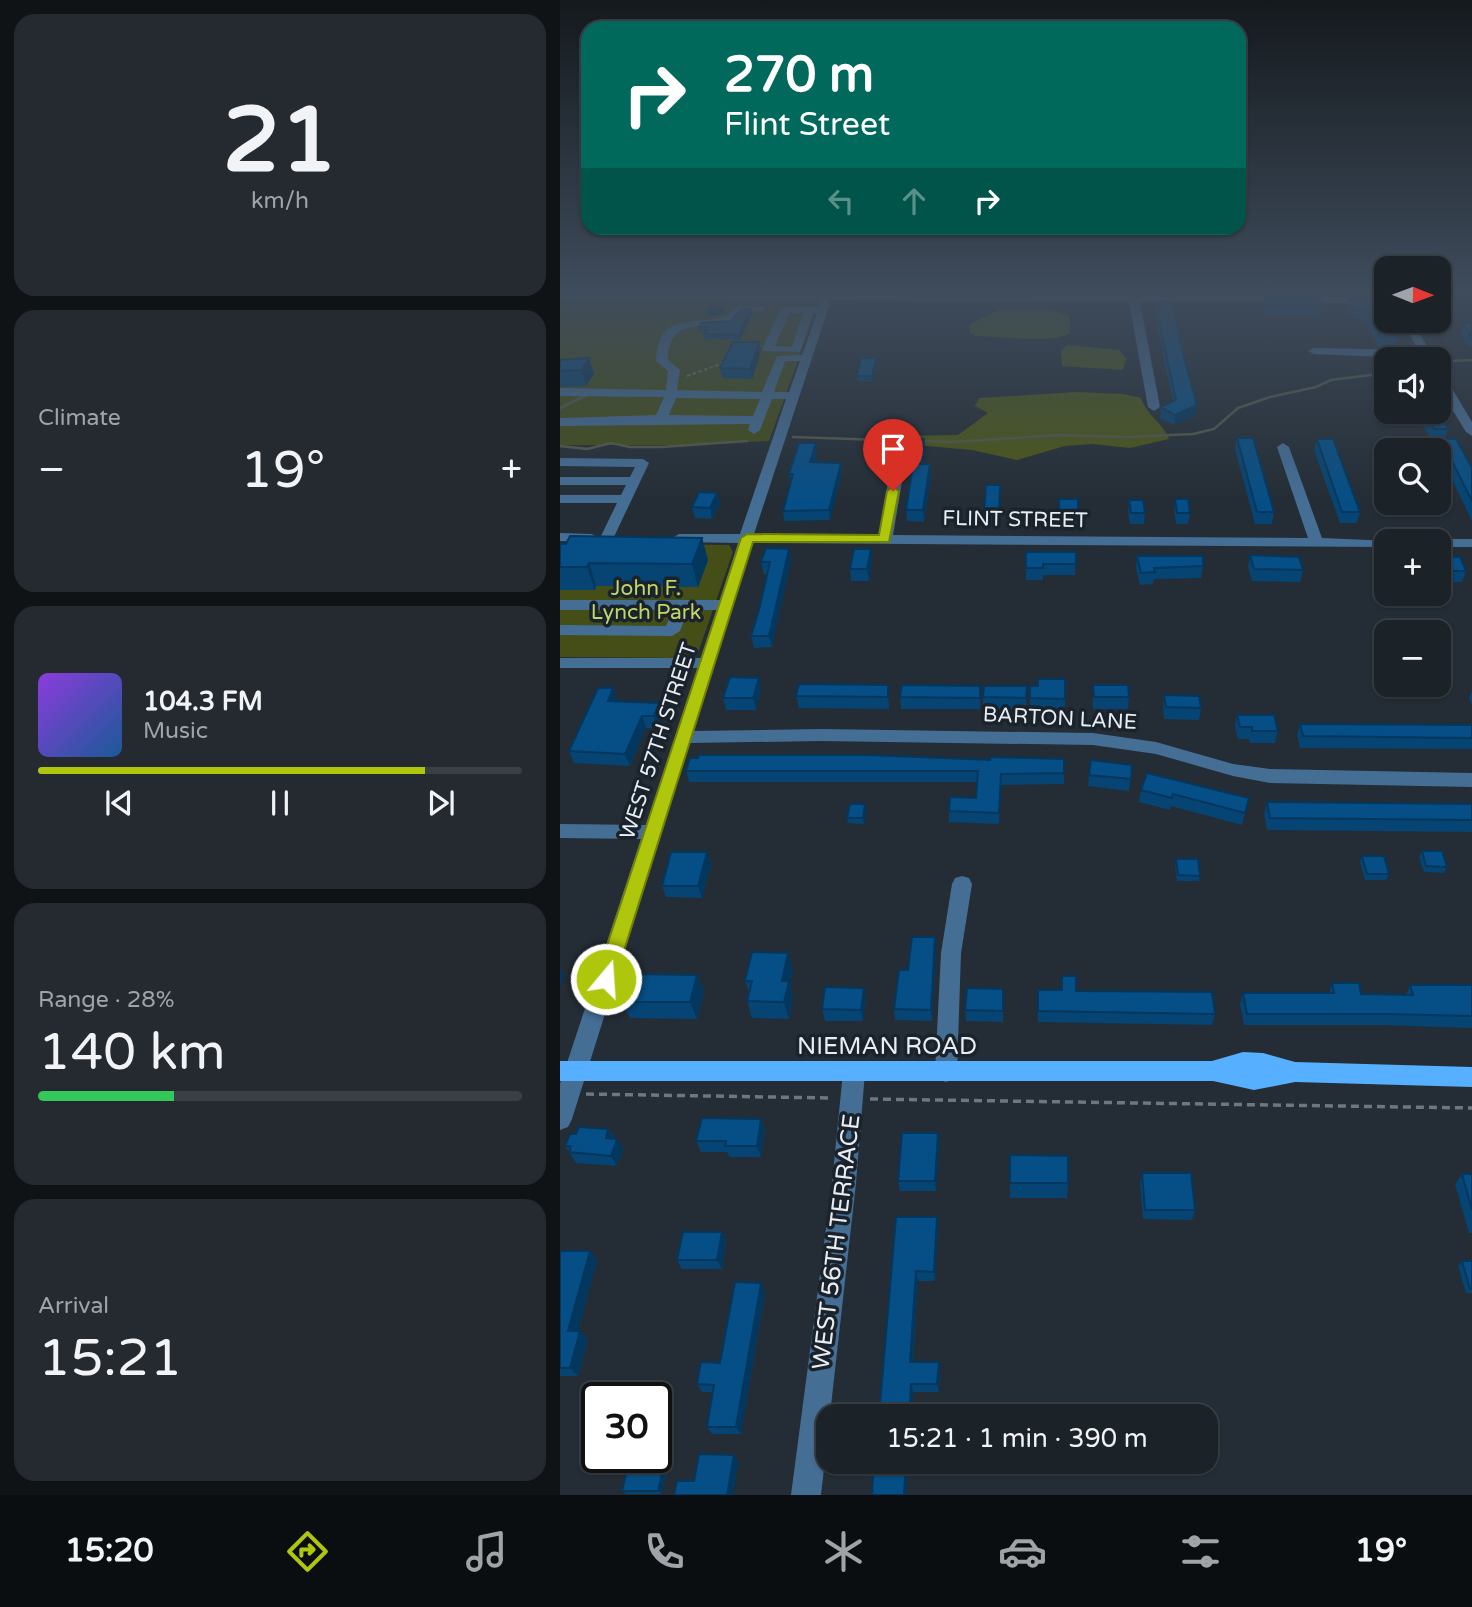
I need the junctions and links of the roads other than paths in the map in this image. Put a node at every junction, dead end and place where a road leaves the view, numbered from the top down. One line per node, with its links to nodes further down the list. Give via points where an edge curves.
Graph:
1 (665, 363): 6 (street, via 674,370)
2 (779, 363): 7 (street)
3 (804, 363): 8 (street, WEST 57TH STREET)
4 (1146, 363): 12 (street)
5 (560, 392): 6 (street)
6 (671, 394): 7 (street); 13 (street)
7 (767, 396): 8 (street); 13 (street, via 756,425)
8 (793, 396): 27 (street, WEST 57TH STREET)
9 (1451, 396): 10 (street)
10 (1455, 403): 11 (street); 15 (street)
11 (1472, 403)
12 (1154, 407)
13 (661, 419): 14 (street)
14 (560, 422)
15 (1472, 432)
16 (1283, 447): 29 (street)
17 (560, 462): 20 (street, via 643,463)
18 (897, 470): 28 (street)
19 (560, 481): 20 (street)
20 (634, 481): 22 (street)
21 (560, 499): 22 (street)
22 (625, 499): 24 (street)
23 (560, 537): 24 (street)
24 (607, 538): 25 (street)
25 (629, 538)
26 (665, 538): 27 (street, FLINT STREET)
27 (747, 538): 28 (street, FLINT STREET); 35 (street, WEST 57TH STREET)
28 (885, 539): 29 (street, FLINT STREET)
29 (1316, 542): 30 (street, FLINT STREET)
30 (1374, 543)
31 (1451, 543): 32 (street)
32 (1472, 543)
33 (560, 605): 34 (street)
34 (681, 605): 35 (street); 36 (street, via 672,631)
35 (726, 605): 38 (street, WEST 57TH STREET)
36 (560, 630)
37 (560, 663): 38 (street)
38 (707, 663): 39 (street, WEST 57TH STREET)
39 (683, 737): 40 (street, BARTON LANE, via 1093,739 1156,748 1270,776); 42 (street, WEST 57TH STREET)
40 (1472, 780)
41 (560, 831): 42 (street)
42 (653, 832): 44 (street, WEST 57TH STREET)
43 (962, 884): 46 (street, via 951,953)
44 (568, 1071): 45 (main road, NIEMAN ROAD); 48 (street, WEST 57TH STREET)
45 (854, 1072): 46 (main road, NIEMAN ROAD); 49 (street, WEST 56TH TERRACE)
46 (946, 1072): 47 (main road, NIEMAN ROAD, via 1213,1071 1234,1078 1273,1080 1295,1072)
47 (1472, 1077)
48 (560, 1119)
49 (806, 1495)

